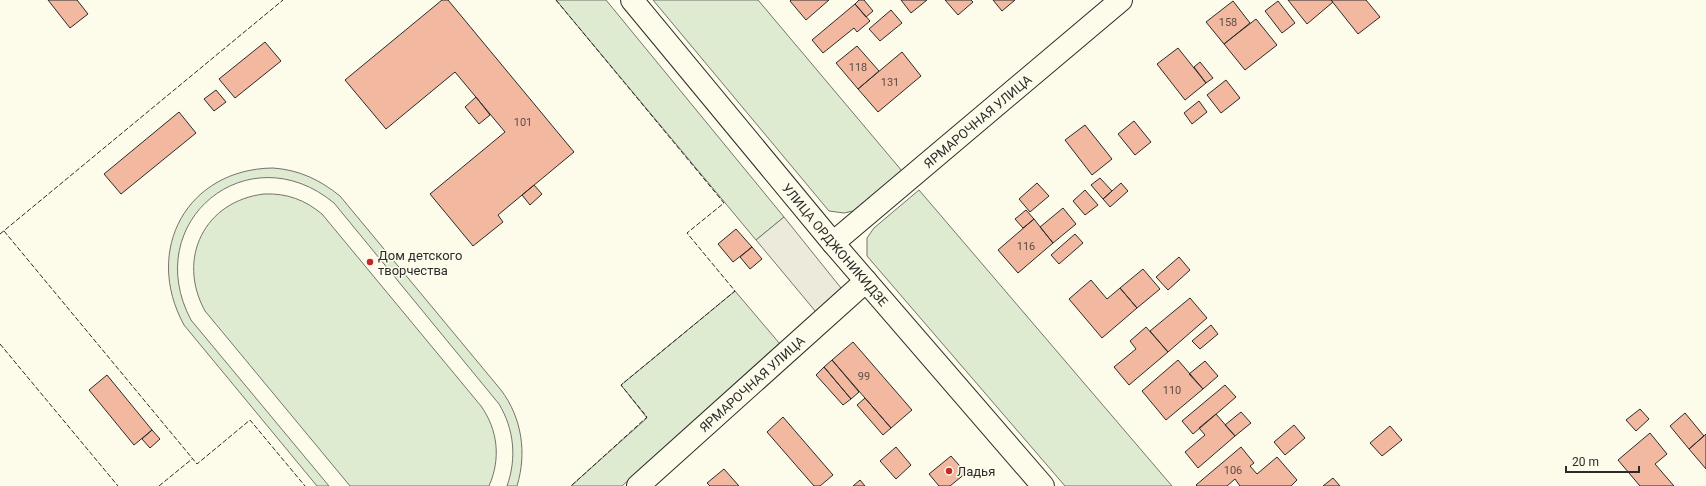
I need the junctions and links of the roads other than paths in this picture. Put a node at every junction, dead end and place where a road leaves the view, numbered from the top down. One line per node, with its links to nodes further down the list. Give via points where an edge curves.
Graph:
1 (632, 0): 3 (street, УЛИЦА ОРДЖОНИКИДЗЕ)
2 (1121, 0): 3 (street, ЯРМАРОЧНАЯ УЛИЦА)
3 (833, 242): 4 (street, УЛИЦА ОРДЖОНИКИДЗЕ)
4 (866, 281): 5 (street, ЯРМАРОЧНАЯ УЛИЦА); 6 (street, УЛИЦА ОРДЖОНИКИДЗЕ)
5 (638, 486)
6 (1043, 486)

